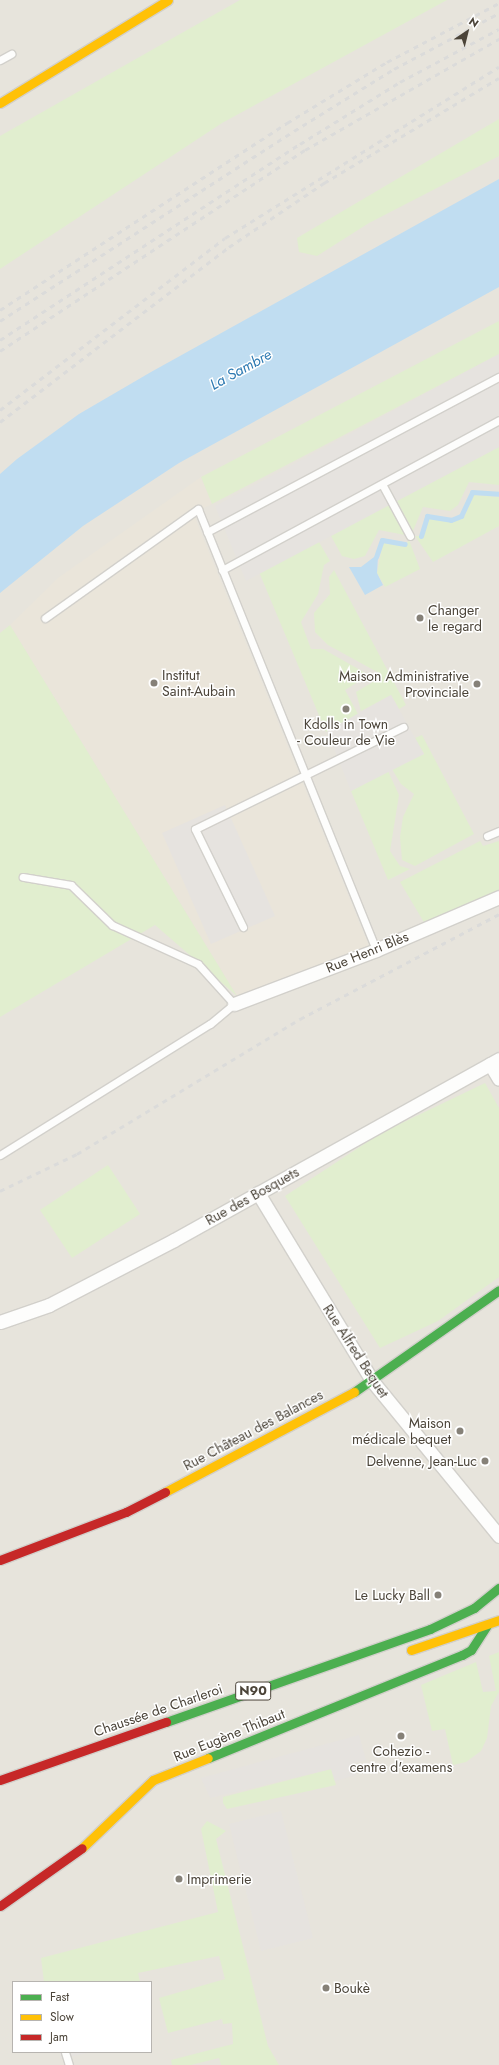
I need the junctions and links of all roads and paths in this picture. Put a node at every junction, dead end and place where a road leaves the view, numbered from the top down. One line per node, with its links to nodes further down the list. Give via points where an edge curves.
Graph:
1 (168, 0): 4 (street)
2 (11, 54): 3 (lane)
3 (0, 60)
4 (0, 103)
5 (499, 377): 8 (lane)
6 (499, 420): 7 (lane)
7 (382, 484): 9 (lane); 10 (lane)
8 (207, 532): 10 (lane); 11 (lane, via 198,509)
9 (410, 536)
10 (222, 570): 13 (lane)
11 (45, 618)
12 (403, 726): 13 (lane)
13 (306, 776): 18 (lane, via 195,829); 19 (lane)
14 (499, 831): 15 (lane)
15 (488, 836)
16 (23, 877): 20 (lane, via 71,885 112,925 198,964)
17 (499, 897): 19 (street, Rue Henri Blès)
18 (243, 927)
19 (376, 950): 20 (street, Rue Henri Blès)
20 (234, 1004): 23 (lane, via 210,1024)
21 (494, 1061): 22 (street); 24 (street, Rue des Bosquets)
22 (499, 1079)
23 (0, 1156)
24 (258, 1193): 26 (street, Rue des Bosquets, via 49,1305); 27 (street, Rue Alfred Bequet)
25 (499, 1290): 27 (street, Rue Château des Balances)
26 (0, 1322)
27 (373, 1382): 28 (street, Rue Alfred Bequet); 29 (street, Rue Château des Balances, via 126,1512)
28 (499, 1536)
29 (0, 1560)
30 (499, 1588): 35 (street, Chaussée de Charleroi / N90, via 474,1608 436,1627)
31 (499, 1620): 32 (street)
32 (487, 1625): 33 (street); 37 (street, Rue Eugène Thibaut, via 471,1650 462,1655 153,1780 78,1852)
33 (404, 1653)
34 (231, 1711): 36 (street, Chaussée de Charleroi / N90)
35 (0, 1780)
36 (0, 1790)
37 (0, 1906)
38 (65, 2053): 39 (lane)
39 (69, 2065)

